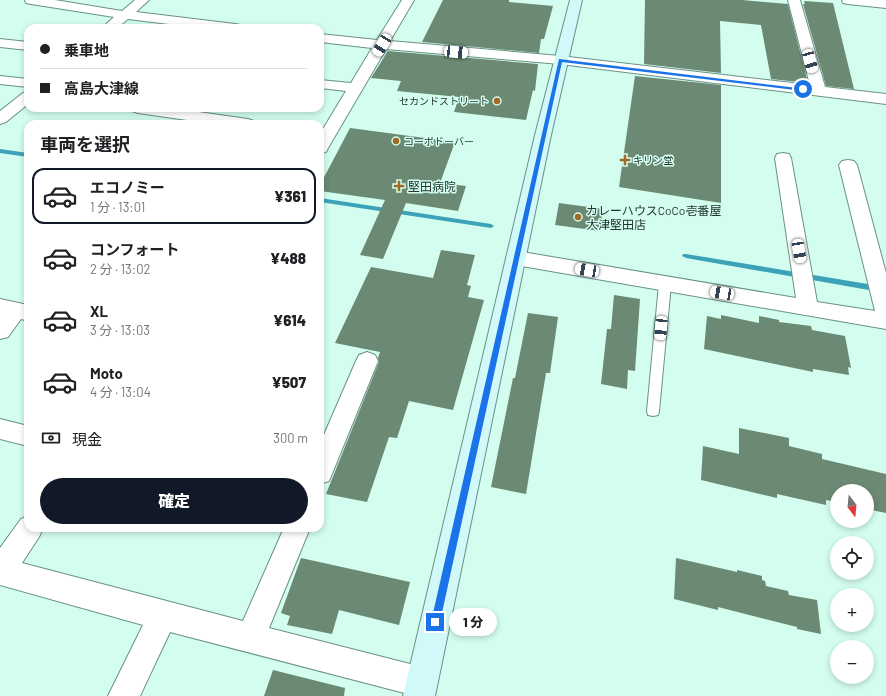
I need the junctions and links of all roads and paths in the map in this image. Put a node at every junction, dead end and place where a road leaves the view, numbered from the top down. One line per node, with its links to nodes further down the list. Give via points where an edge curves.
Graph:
1 (31, 0): 8 (street)
2 (143, 0): 8 (street)
3 (408, 0): 13 (street)
4 (576, 0): 15 (main road)
5 (794, 0): 20 (street)
6 (848, 0): 7 (street)
7 (886, 4)
8 (125, 15): 9 (street); 10 (street)
9 (114, 24)
10 (201, 24)
11 (324, 38): 13 (street)
12 (0, 43): 14 (street)
13 (382, 45): 15 (street); 19 (street)
14 (24, 46)
15 (560, 60): 20 (street); 29 (main road)
16 (0, 80): 17 (street)
17 (24, 83)
18 (324, 84): 19 (street)
19 (356, 88): 26 (street)
20 (819, 91): 22 (street)
21 (24, 99): 24 (street)
22 (886, 99)
23 (166, 112): 25 (street)
24 (0, 119)
25 (220, 120)
26 (324, 136)
27 (783, 158): 32 (street)
28 (848, 165): 31 (street)
29 (516, 258): 30 (street); 46 (main road)
30 (665, 284): 32 (street); 37 (lane)
31 (884, 306)
32 (808, 308): 34 (street)
33 (15, 310): 35 (street)
34 (886, 321)
35 (0, 331)
36 (367, 361): 40 (street)
37 (653, 411)
38 (0, 428): 39 (street)
39 (24, 435)
40 (324, 463)
41 (27, 532): 43 (street)
42 (295, 532): 45 (street)
43 (0, 571): 44 (street)
44 (163, 616): 45 (street); 47 (street)
45 (250, 639): 46 (street)
46 (420, 689)
47 (124, 696)

